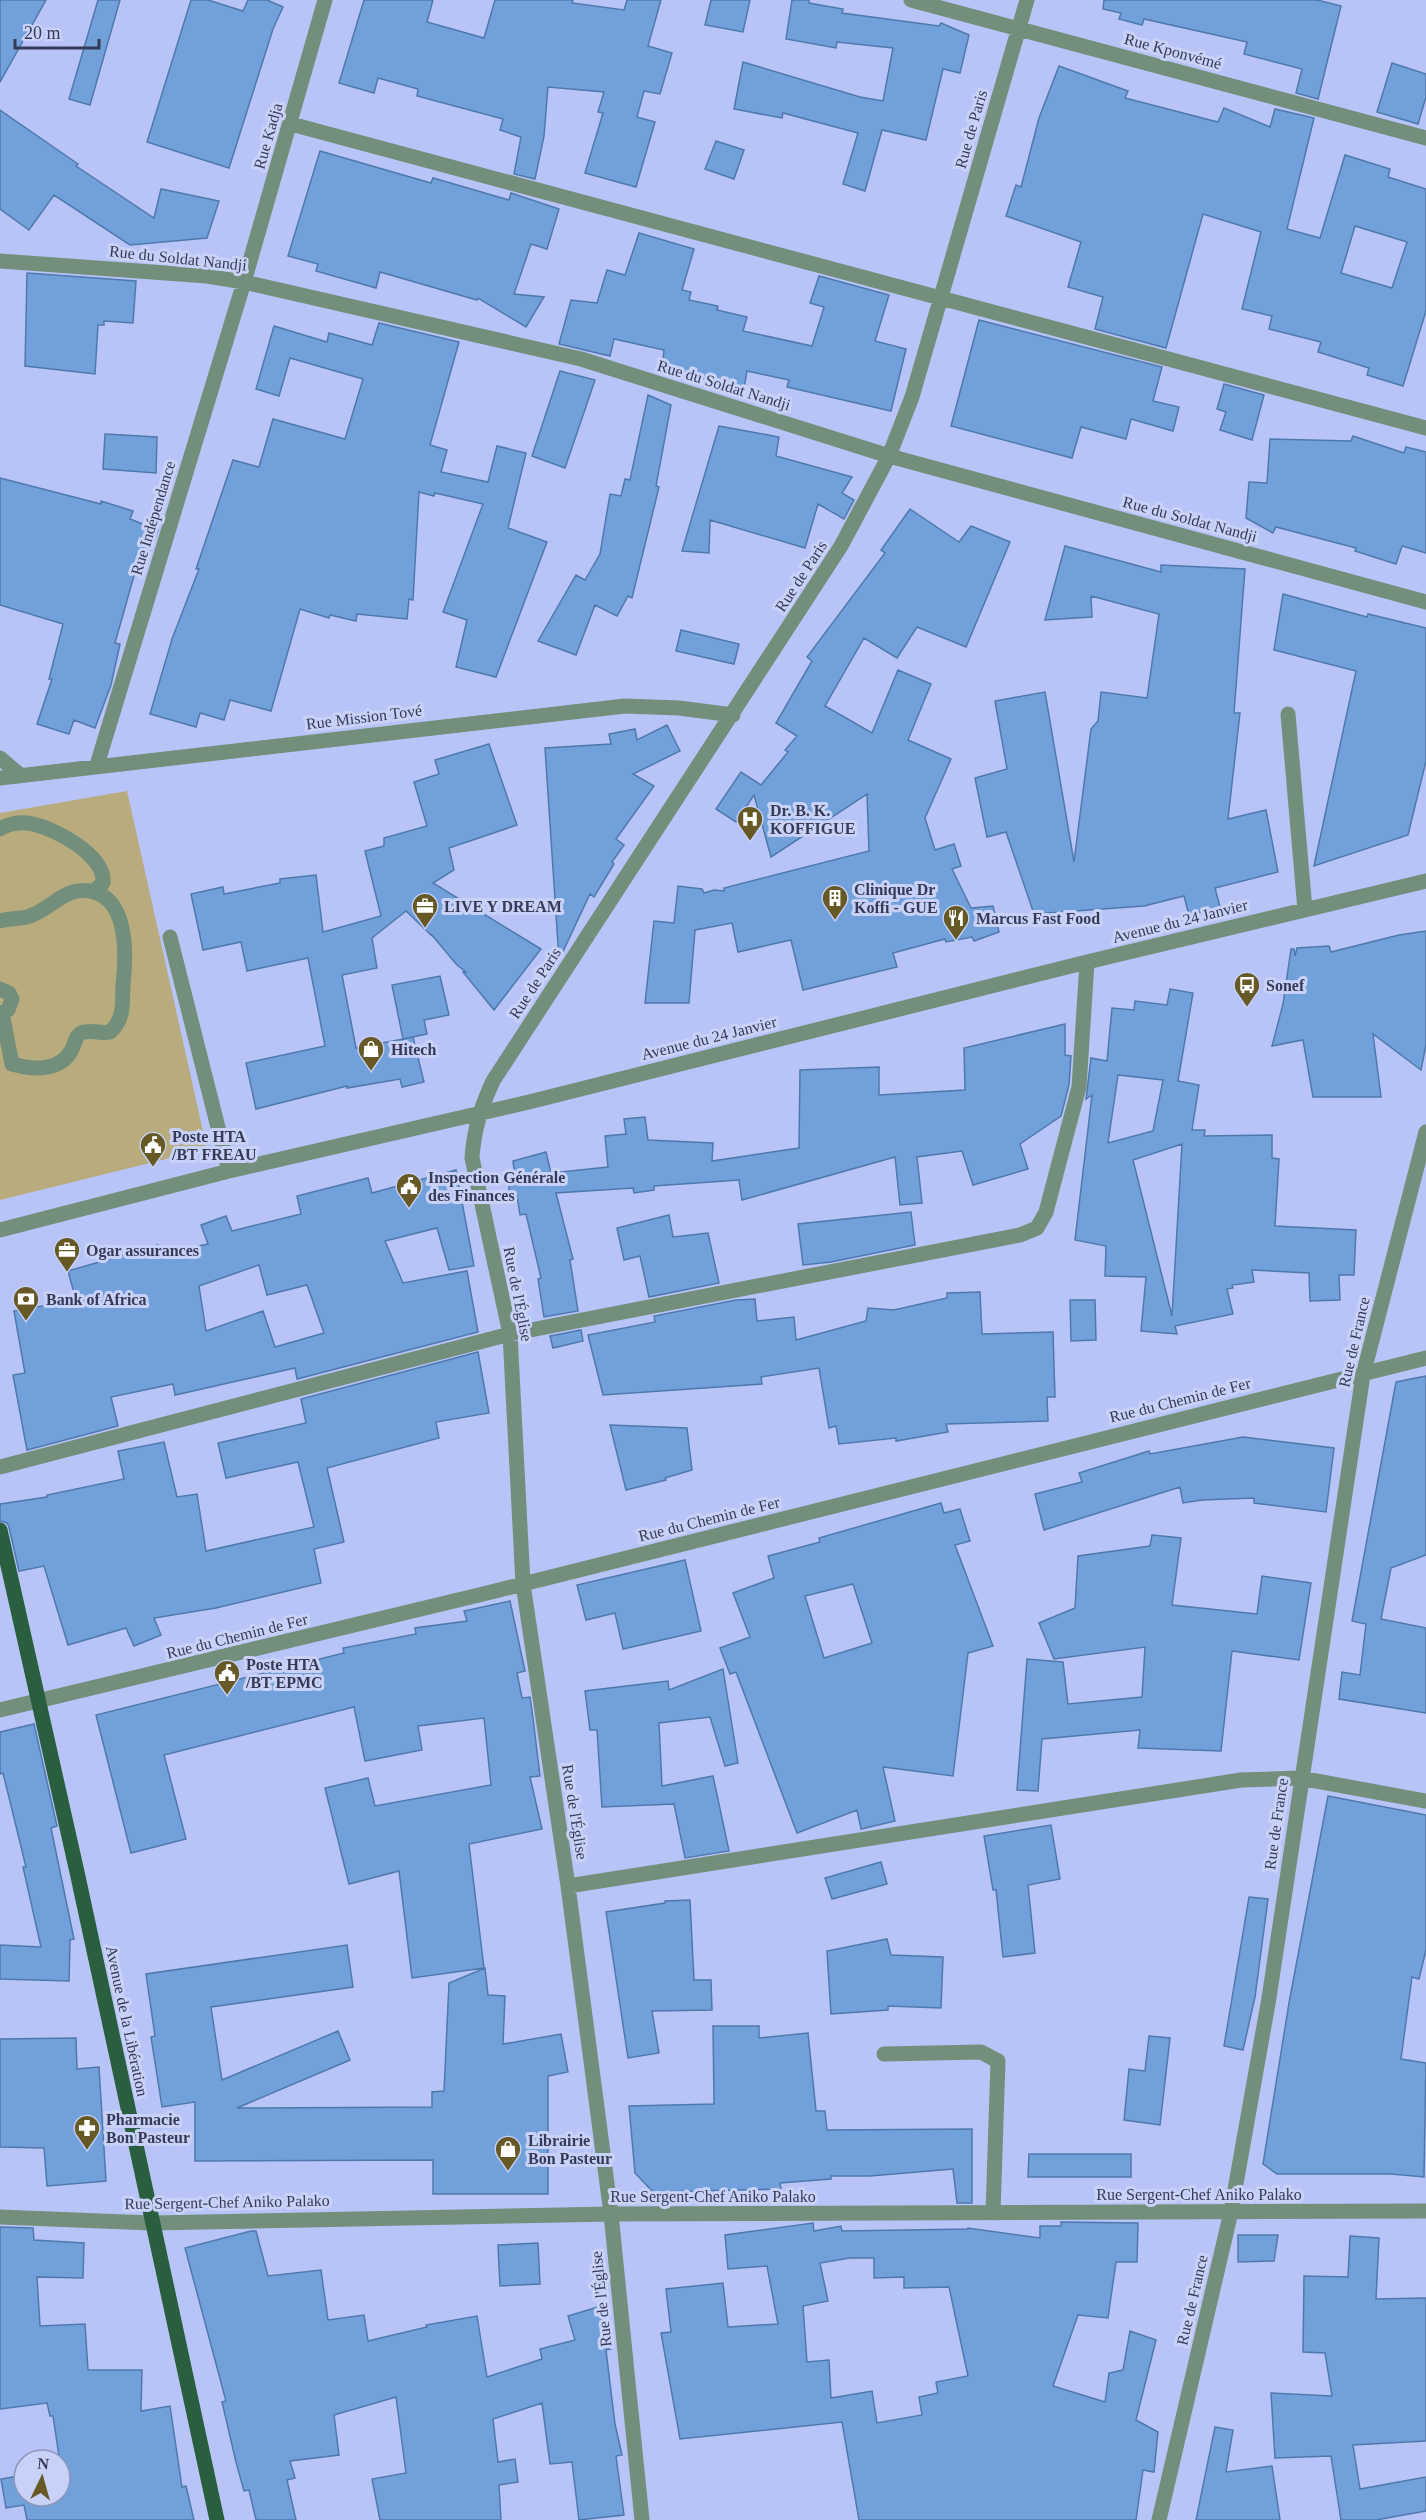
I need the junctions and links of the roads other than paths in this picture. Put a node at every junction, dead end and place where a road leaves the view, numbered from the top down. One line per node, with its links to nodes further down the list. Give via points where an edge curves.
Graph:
1 (326, 0): 5 (street, Rue Kadja)
2 (911, 0): 4 (street, Rue Kponvémé)
3 (1027, 0): 4 (street, Rue de Paris)
4 (1019, 29): 6 (street, Rue Kponvémé); 9 (street, Rue de Paris)
5 (291, 124): 8 (street, Rue Kadja); 9 (street)
6 (1426, 138)
7 (0, 261): 8 (street, Rue du Soldat Nandji)
8 (244, 282): 11 (street, Rue du Soldat Nandji, via 581,359); 16 (street, Rue Indépendance)
9 (941, 299): 10 (street); 11 (street, Rue de Paris)
10 (1426, 428)
11 (889, 456): 12 (street, Rue du Soldat Nandji); 14 (street, Rue de Paris, via 841,546)
12 (1426, 602)
13 (1288, 714): 22 (street)
14 (733, 715): 16 (street, Rue Mission Tové, via 625,706); 28 (street, Rue de Paris, via 493,1081)
15 (0, 758): 17 (street)
16 (97, 765): 17 (street, Rue Mission Tové)
17 (20, 775): 18 (street, Rue Mission Tové)
18 (0, 778)
19 (0, 829): 21 (street, via 28,823 81,847 104,875 104,883)
20 (1426, 881): 22 (street, Avenue du 24 Janvier)
21 (93, 892): 23 (street, via 67,893 27,917); 27 (street, via 116,910 124,943 124,1002 115,1028 77,1036 70,1053 54,1065 22,1067 12,1064)
22 (1305, 910): 25 (street, Avenue du 24 Janvier)
23 (0, 921)
24 (170, 937): 30 (street)
25 (1087, 962): 28 (street, Avenue du 24 Janvier); 32 (street, via 1079,1087 1046,1212 1037,1228 1020,1235)
26 (0, 989): 27 (street, via 12,999)
27 (1, 1013)
28 (479, 1112): 30 (street, Avenue du 24 Janvier); 32 (street, Rue de l'Église, via 472,1158)
29 (1426, 1132): 34 (street, Rue de France)
30 (229, 1171): 31 (street, Avenue du 24 Janvier)
31 (0, 1230)
32 (510, 1334): 35 (street); 37 (street, Rue de l'Église)
33 (1426, 1358): 34 (street, Rue du Chemin de Fer)
34 (1363, 1375): 37 (street, Rue du Chemin de Fer); 40 (street, Rue de France)
35 (0, 1467)
36 (0, 1530): 38 (main road, Avenue de la Libération)
37 (523, 1584): 38 (street, Rue du Chemin de Fer); 42 (street, Rue de l'Église)
38 (39, 1702): 39 (street, Rue du Chemin de Fer); 49 (main road, Avenue de la Libération)
39 (0, 1710)
40 (1300, 1778): 41 (street); 42 (street, via 1207,1785); 45 (street, Rue de France, via 1269,1998)
41 (1426, 1801)
42 (568, 1886): 47 (street, Rue de l'Église)
43 (884, 2054): 46 (street, via 981,2052 998,2061)
44 (1426, 2211): 45 (street, Rue Sergent-Chef Aniko Palako)
45 (1231, 2212): 46 (street, Rue Sergent-Chef Aniko Palako); 52 (street, Rue de France)
46 (993, 2213): 47 (street, Rue Sergent-Chef Aniko Palako)
47 (611, 2214): 49 (street, Rue Sergent-Chef Aniko Palako); 51 (street, Rue de l'Église)
48 (0, 2217): 49 (street, Rue Sergent-Chef Aniko Palako)
49 (151, 2223): 50 (main road, Avenue de la Libération)
50 (217, 2520)
51 (642, 2520)
52 (1159, 2520)

